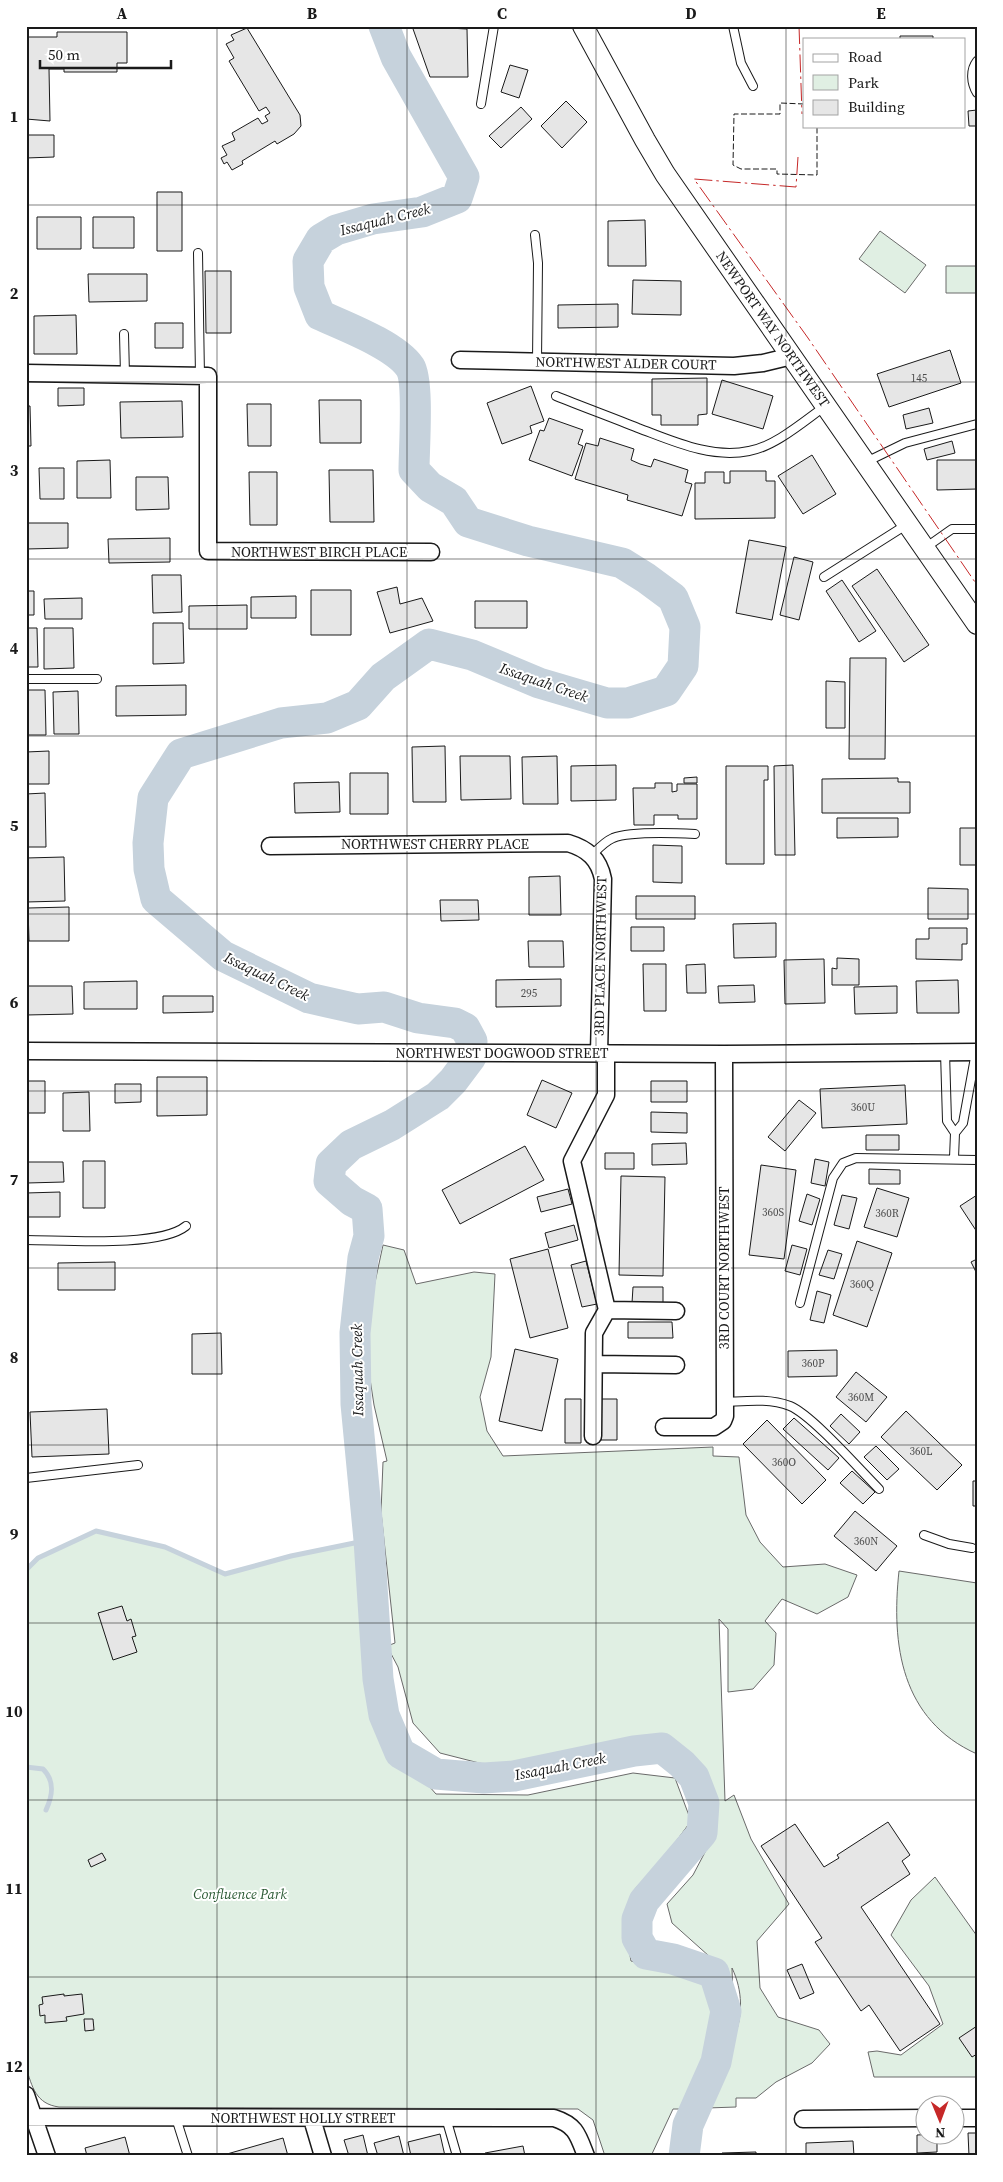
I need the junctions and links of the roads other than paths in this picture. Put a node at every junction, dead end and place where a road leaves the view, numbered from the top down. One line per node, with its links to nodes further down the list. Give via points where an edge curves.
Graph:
1 (494, 26): 7 (lane)
2 (583, 26): 11 (street, NEWPORT WAY NORTHWEST, via 665,174)
3 (733, 26): 5 (lane, via 741,63)
4 (977, 61): 6 (lane, via 972,67 973,87)
5 (753, 86)
6 (977, 93)
7 (481, 104)
8 (535, 235): 13 (lane, via 538,263)
9 (198, 253): 16 (lane)
10 (124, 334): 15 (lane)
11 (792, 356): 13 (street, NORTHWEST ALDER COURT, via 734,366); 18 (street, NEWPORT WAY NORTHWEST)
12 (460, 360): 13 (street, NORTHWEST ALDER COURT)
13 (537, 361)
14 (26, 373): 15 (street)
15 (125, 375): 16 (street)
16 (204, 376): 24 (street, NORTHWEST BIRCH PLACE, via 208,551)
17 (556, 396): 18 (lane, via 682,444 706,451 732,453 768,444)
18 (826, 406): 20 (street, NEWPORT WAY NORTHWEST)
19 (977, 424): 20 (lane, via 905,443)
20 (866, 463): 21 (street, NEWPORT WAY NORTHWEST)
21 (908, 524): 23 (street, NEWPORT WAY NORTHWEST); 25 (lane)
22 (977, 529): 23 (lane, via 952,529)
23 (925, 548): 26 (street, NEWPORT WAY NORTHWEST)
24 (430, 552)
25 (824, 577)
26 (977, 624)
27 (26, 679): 28 (lane)
28 (96, 679)
29 (695, 834): 31 (lane, via 614,838 604,843)
30 (270, 846): 31 (street, NORTHWEST CHERRY PLACE, via 568,843 580,846)
31 (594, 857): 35 (street, 3RD PLACE NORTHWEST, via 603,879)
32 (26, 1051): 35 (street, NORTHWEST DOGWOOD STREET)
33 (977, 1051): 34 (street, NORTHWEST DOGWOOD STREET); 37 (lane, via 963,1123)
34 (945, 1052): 36 (street, NORTHWEST DOGWOOD STREET); 37 (lane, via 947,1122)
35 (603, 1053): 36 (street, NORTHWEST DOGWOOD STREET); 43 (street, 3RD PLACE NORTHWEST, via 606,1095 572,1161)
36 (724, 1054): 47 (street, 3RD COURT NORTHWEST)
37 (955, 1133): 38 (lane)
38 (954, 1158): 39 (lane); 42 (lane, via 856,1158 843,1163 832,1178)
39 (977, 1160)
40 (186, 1226): 41 (lane, via 179,1231 150,1238)
41 (26, 1240)
42 (800, 1303)
43 (607, 1310): 44 (street); 45 (street, via 594,1333)
44 (676, 1311)
45 (594, 1364): 46 (street); 49 (street)
46 (676, 1365)
47 (725, 1402): 48 (street, 3RD COURT NORTHWEST, via 725,1416 714,1427); 52 (lane, via 771,1401 791,1406 810,1420)
48 (664, 1427)
49 (593, 1436)
50 (138, 1465): 51 (lane)
51 (26, 1478)
52 (879, 1490)
53 (924, 1535): 54 (lane)
54 (972, 1548)
55 (26, 2095): 56 (street)
56 (30, 2117): 57 (street, NORTHWEST HOLLY STREET); 62 (street)
57 (176, 2118): 60 (street, NORTHWEST HOLLY STREET); 63 (lane)
58 (446, 2118): 60 (street, NORTHWEST HOLLY STREET); 65 (lane); 66 (street, NORTHWEST HOLLY STREET, via 554,2118 565,2121 576,2130)
59 (916, 2118): 61 (street)
60 (312, 2119): 64 (street)
61 (803, 2119)
62 (47, 2156)
63 (188, 2156)
64 (323, 2156)
65 (457, 2156)
66 (586, 2156)

